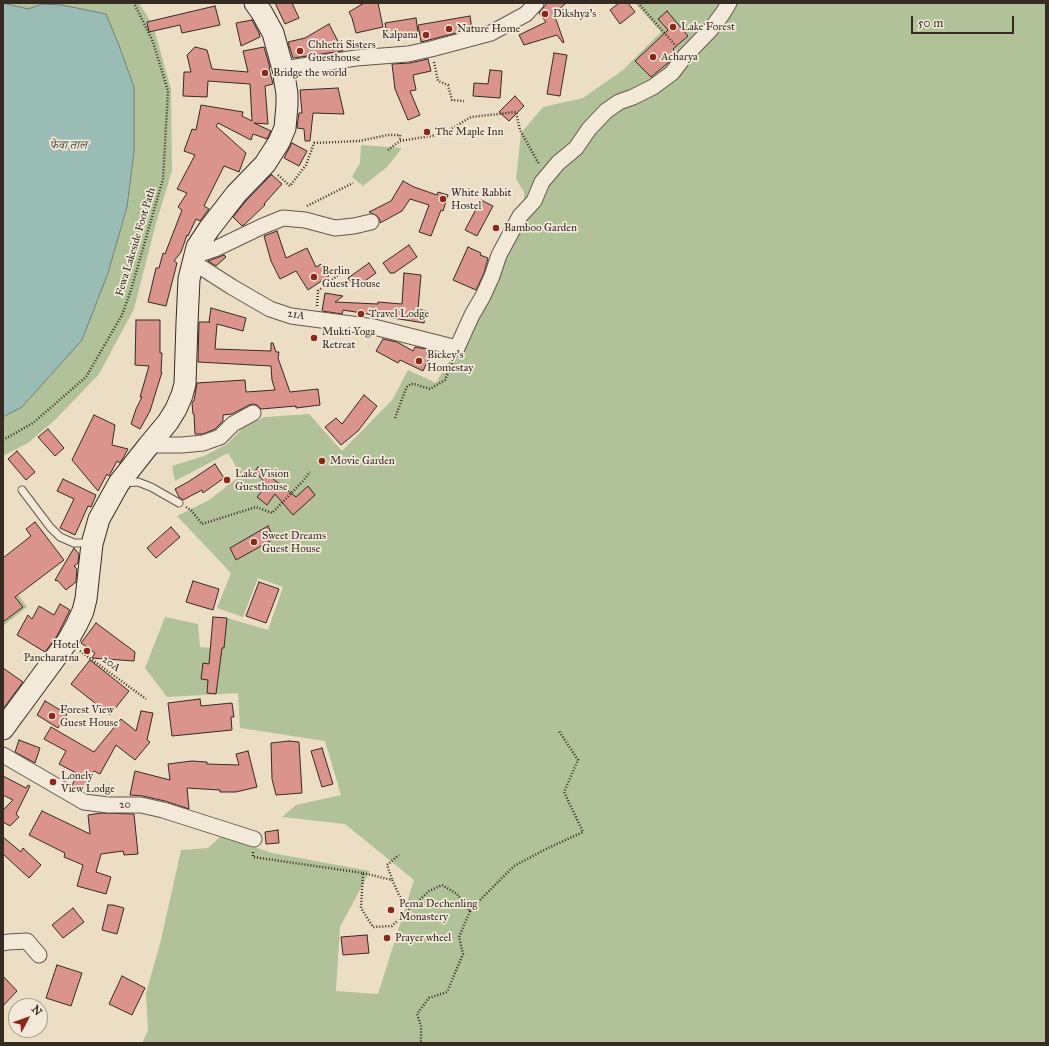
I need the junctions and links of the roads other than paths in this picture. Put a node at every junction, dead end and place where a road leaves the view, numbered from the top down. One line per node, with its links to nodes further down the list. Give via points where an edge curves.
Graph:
1 (255, 3): 4 (main road, via 273,33)
2 (536, 3): 4 (street, via 526,14 491,33 432,49)
3 (729, 3): 6 (street, 21A / 21A, via 711,29 672,73 653,87 618,102 606,111 576,148 558,163 542,182 534,201 520,216 499,255 483,296 457,348 374,326 291,316 270,309 232,287)
4 (283, 69): 6 (main road, via 287,106 285,128 279,142 265,164 236,194 209,229 197,247)
5 (371, 222): 6 (street, via 336,228 283,218)
6 (194, 259): 8 (main road, via 189,286 185,384 176,409)
7 (253, 413): 8 (street, via 233,424 220,437 182,445)
8 (149, 445): 9 (main road)
9 (119, 483): 11 (lane, via 138,482); 12 (main road, via 99,519)
10 (22, 490): 12 (lane, via 60,537 74,543)
11 (179, 503)
12 (92, 544): 13 (main road, via 86,599 77,624 67,642)
13 (3, 729)
14 (3, 755): 15 (street, 20 / 20, via 84,802 141,805)
15 (254, 840)
16 (3, 944): 17 (street, via 27,941)
17 (39, 955)

